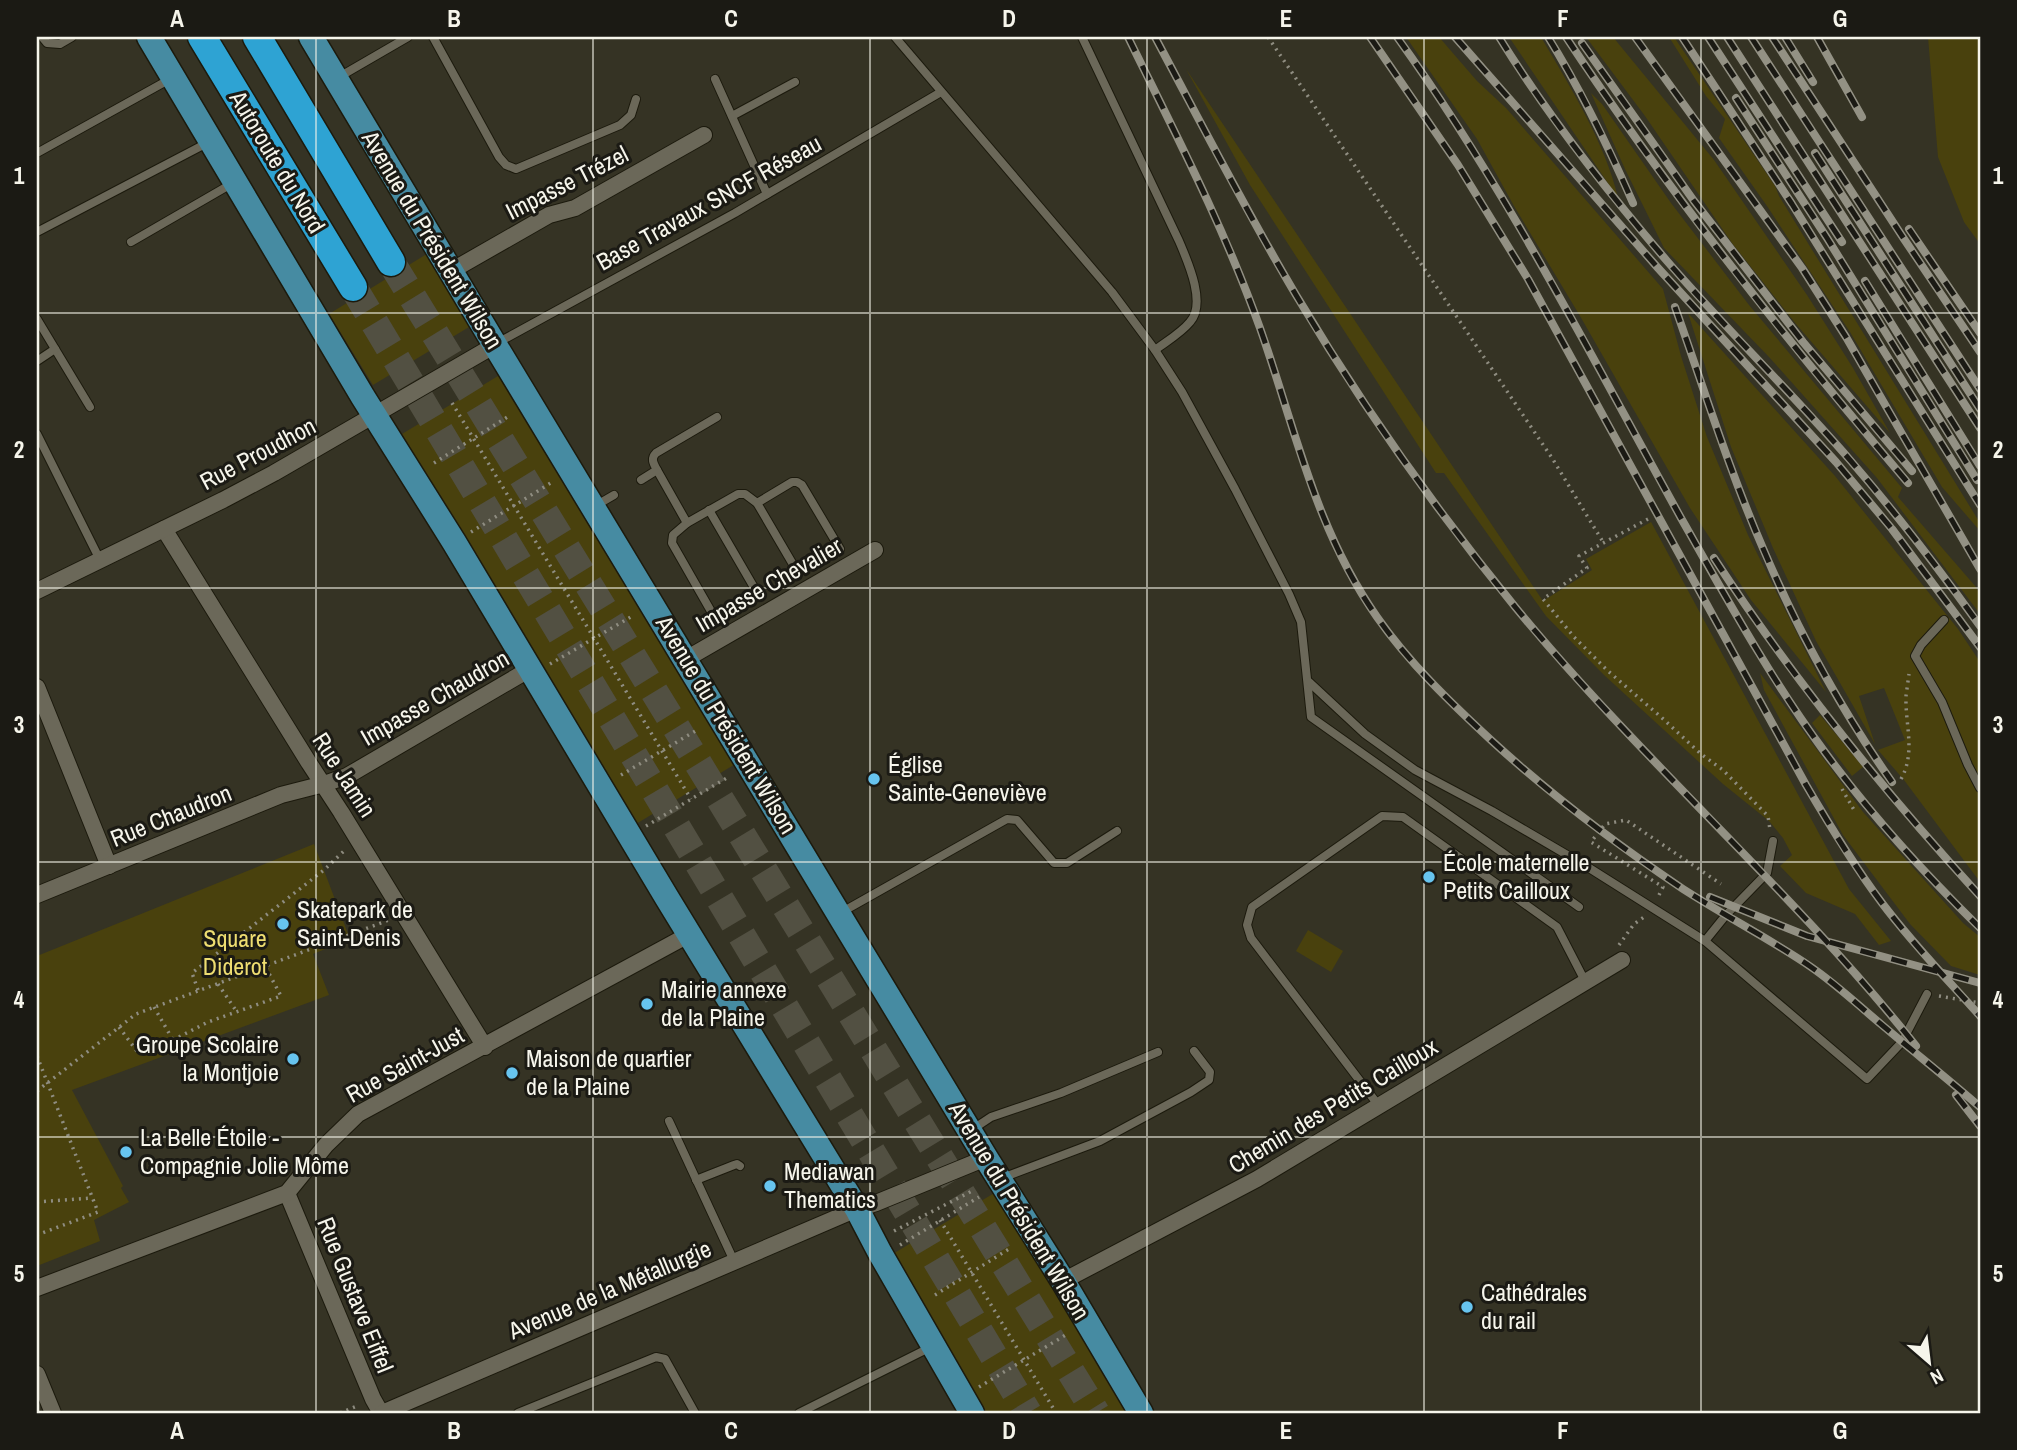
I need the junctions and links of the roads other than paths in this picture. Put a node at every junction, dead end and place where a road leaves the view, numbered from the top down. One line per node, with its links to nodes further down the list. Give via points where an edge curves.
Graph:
1 (42, 37): 2 (lane, via 53,45)
2 (72, 37)
3 (149, 37): 11 (main road)
4 (202, 37): 27 (highway, Autoroute du Nord)
5 (257, 37): 25 (highway, Autoroute du Nord)
6 (311, 37): 12 (main road, Avenue du Président Wilson)
7 (408, 37): 12 (lane)
8 (433, 37): 16 (lane, via 499,157 516,169 620,125 631,115)
9 (895, 37): 15 (lane)
10 (1082, 37): 31 (lane, via 1179,241 1195,289 1193,320)
11 (173, 77): 19 (main road); 20 (lane)
12 (336, 78): 26 (main road, Avenue du Président Wilson)
13 (715, 79): 17 (lane)
14 (795, 82): 17 (lane)
15 (941, 92): 22 (lane, Base Travaux SNCF Réseau); 31 (lane, via 1106,285)
16 (636, 99)
17 (732, 116): 22 (lane)
18 (704, 135): 26 (street, Impasse Trézel)
19 (212, 141): 21 (main road); 23 (lane)
20 (37, 153)
21 (236, 181): 24 (lane); 34 (main road)
22 (767, 194): 29 (lane, Base Travaux SNCF Réseau)
23 (37, 232)
24 (131, 242)
25 (390, 262)
26 (451, 271): 29 (main road, Avenue du Président Wilson)
27 (353, 286)
28 (37, 319): 30 (lane)
29 (495, 345): 34 (street, Rue Proudhon); 51 (main road, Avenue du Président Wilson, via 571,470 604,501 652,603)
30 (55, 349): 32 (lane); 33 (lane)
31 (1155, 350): 53 (lane, via 1289,594 1301,622)
32 (37, 360)
33 (90, 407)
34 (374, 415): 42 (street, Rue Proudhon); 52 (main road)
35 (717, 417): 37 (lane, via 656,453 652,461)
36 (37, 434): 45 (lane)
37 (657, 470): 38 (lane); 41 (lane)
38 (641, 480)
39 (757, 503): 40 (lane, via 745,494 738,495); 43 (lane, via 797,482); 46 (lane)
40 (709, 510): 41 (lane); 48 (lane)
41 (687, 523): 49 (lane, via 673,535 672,543)
42 (164, 529): 45 (street, Rue Proudhon); 55 (street, Rue Jamin)
43 (840, 549)
44 (875, 550): 51 (street, Impasse Chevalier)
45 (100, 560): 47 (street, Rue Proudhon)
46 (798, 573)
47 (37, 591)
48 (759, 596)
49 (716, 620)
50 (1944, 620): 56 (lane, via 1916,656)
51 (686, 659): 62 (main road, Avenue du Président Wilson)
52 (538, 668): 55 (street, Impasse Chaudron, via 347,776); 63 (main road)
53 (1309, 682): 61 (lane, via 1311,717); 64 (lane, via 1365,734 1415,770 1539,838)
54 (37, 687): 59 (street)
55 (324, 784): 59 (street, Rue Chaudron, via 281,795); 68 (street, Rue Jamin)
56 (1980, 788)
57 (1117, 831): 62 (lane, via 1062,864 1054,863 1017,820 1007,819)
58 (1773, 841): 64 (lane, via 1767,873)
59 (109, 866): 60 (street, Rue Chaudron)
60 (37, 895)
61 (1579, 906)
62 (839, 913): 73 (main road, Avenue du Président Wilson)
63 (690, 933): 68 (street, Rue Saint-Just); 79 (main road)
64 (1705, 941): 67 (lane, via 1867,1079 1902,1042)
65 (1622, 960): 66 (street, Chemin des Petits Cailloux)
66 (1586, 983): 71 (street, Chemin des Petits Cailloux); 71 (lane, via 1557,927 1403,817 1382,816 1252,908 1247,925 1251,938)
67 (1927, 994)
68 (485, 1047): 78 (street, Rue Saint-Just, via 358,1114)
69 (1194, 1051): 76 (lane, via 1210,1072 1209,1080 1200,1086 1100,1141)
70 (1158, 1052): 73 (lane, via 991,1117)
71 (1379, 1106): 81 (street, Chemin des Petits Cailloux, via 1257,1179)
72 (669, 1121): 77 (lane)
73 (970, 1131): 74 (main road, Avenue du Président Wilson)
74 (986, 1158): 76 (main road, Avenue du Président Wilson); 79 (street, Avenue de la Métallurgie)
75 (740, 1166): 77 (lane, via 734,1164)
76 (999, 1179): 81 (main road, Avenue du Président Wilson)
77 (696, 1180): 80 (lane)
78 (288, 1193): 82 (street); 86 (street, Rue Gustave Eiffel, via 373,1399)
79 (857, 1209): 80 (street, Avenue de la Métallurgie); 83 (main road)
80 (734, 1261): 86 (street, Avenue de la Métallurgie)
81 (1063, 1281): 91 (main road, Avenue du Président Wilson)
82 (37, 1288)
83 (933, 1345): 89 (lane); 90 (main road)
84 (37, 1374): 85 (street)
85 (53, 1413)
86 (383, 1413)
87 (518, 1413): 88 (lane, via 656,1357 665,1359)
88 (695, 1413)
89 (799, 1413)
90 (972, 1413)
91 (1141, 1413)

